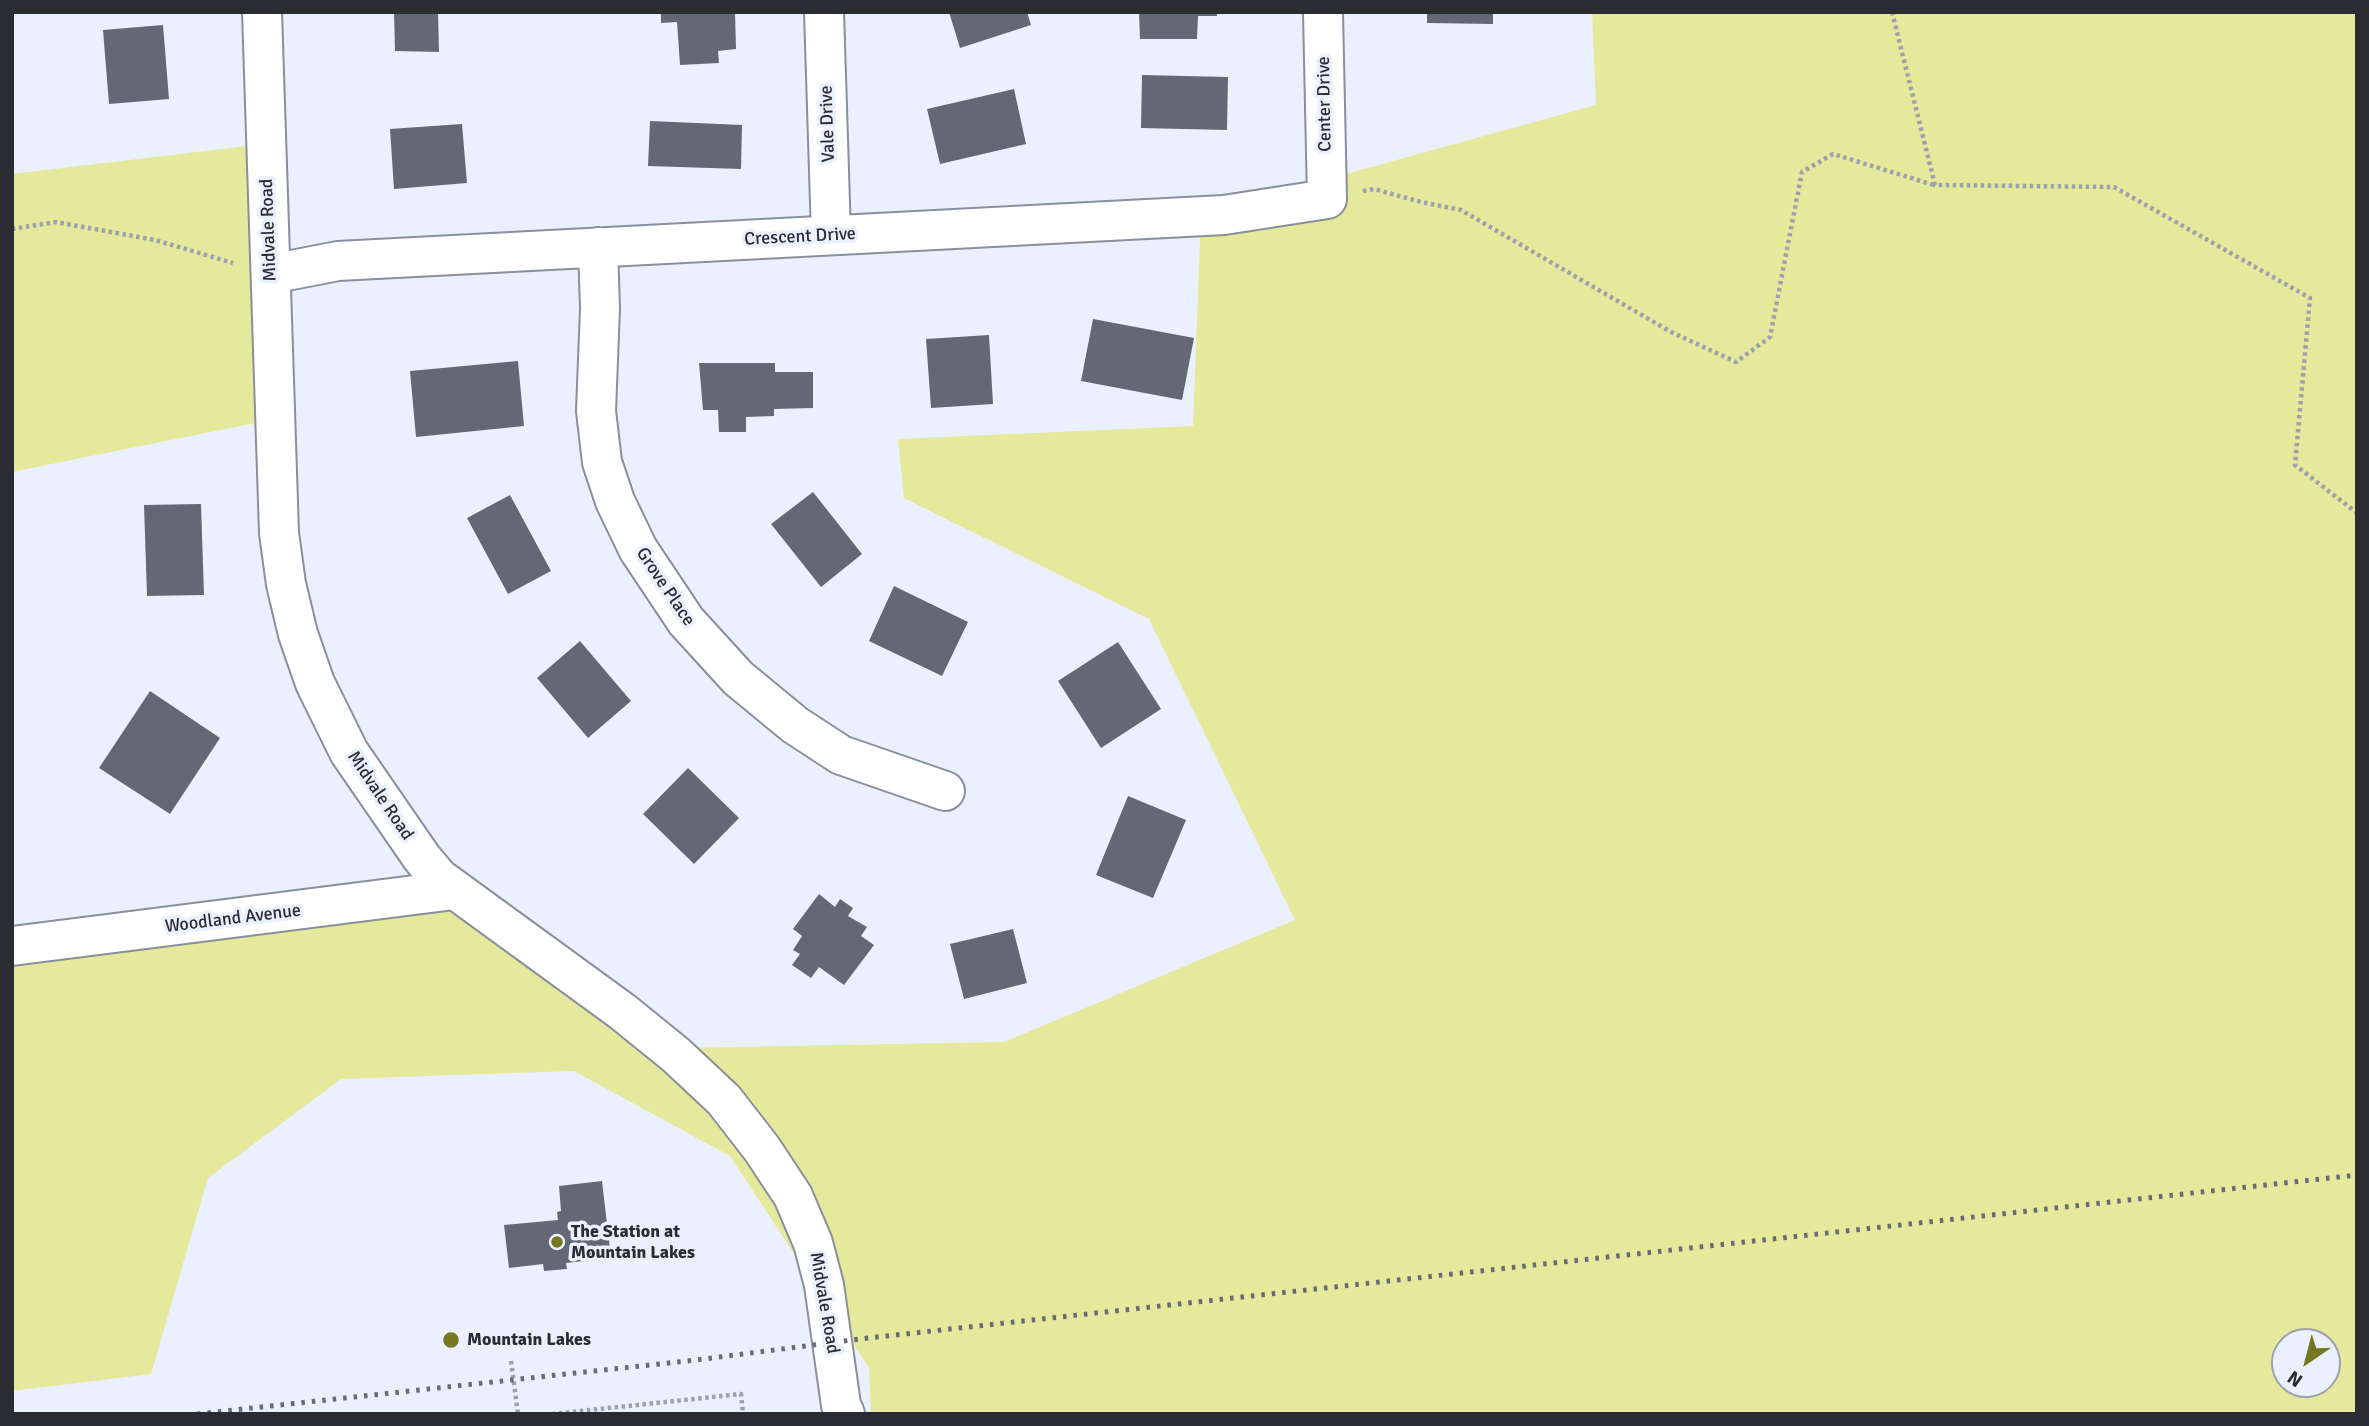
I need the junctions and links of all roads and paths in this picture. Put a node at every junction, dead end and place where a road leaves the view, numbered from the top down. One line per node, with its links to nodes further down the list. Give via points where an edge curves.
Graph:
1 (261, 12): 10 (street, Midvale Road)
2 (824, 12): 8 (street, Vale Drive)
3 (1323, 12): 6 (street, Center Drive)
4 (1892, 12): 5 (path)
5 (1935, 185): 6 (path, via 1833,154 1802,172 1770,337 1736,362 1671,332 1461,210 1374,189); 11 (path, via 2115,187 2310,298 2295,466)
6 (1327, 197): 8 (street, Crescent Drive, via 1224,215)
7 (12, 229): 10 (path, via 56,222 155,240)
8 (831, 235): 9 (street, Crescent Drive)
9 (598, 247): 10 (street, Crescent Drive, via 338,261); 12 (street, Grove Place, via 596,411 603,462 638,549 686,621 738,678 795,725 841,755)
10 (271, 274): 13 (street, Midvale Road, via 279,533 298,634 315,683 349,752 422,858)
11 (2357, 513)
12 (945, 790)
13 (454, 890): 14 (street, Woodland Avenue); 19 (street, Midvale Road, via 676,1055 724,1100 761,1149 793,1196 813,1243)
14 (12, 946)
15 (511, 1361): 16 (path)
16 (518, 1414)
17 (552, 1414): 18 (path, via 741,1394)
18 (743, 1414)
19 (845, 1414)

